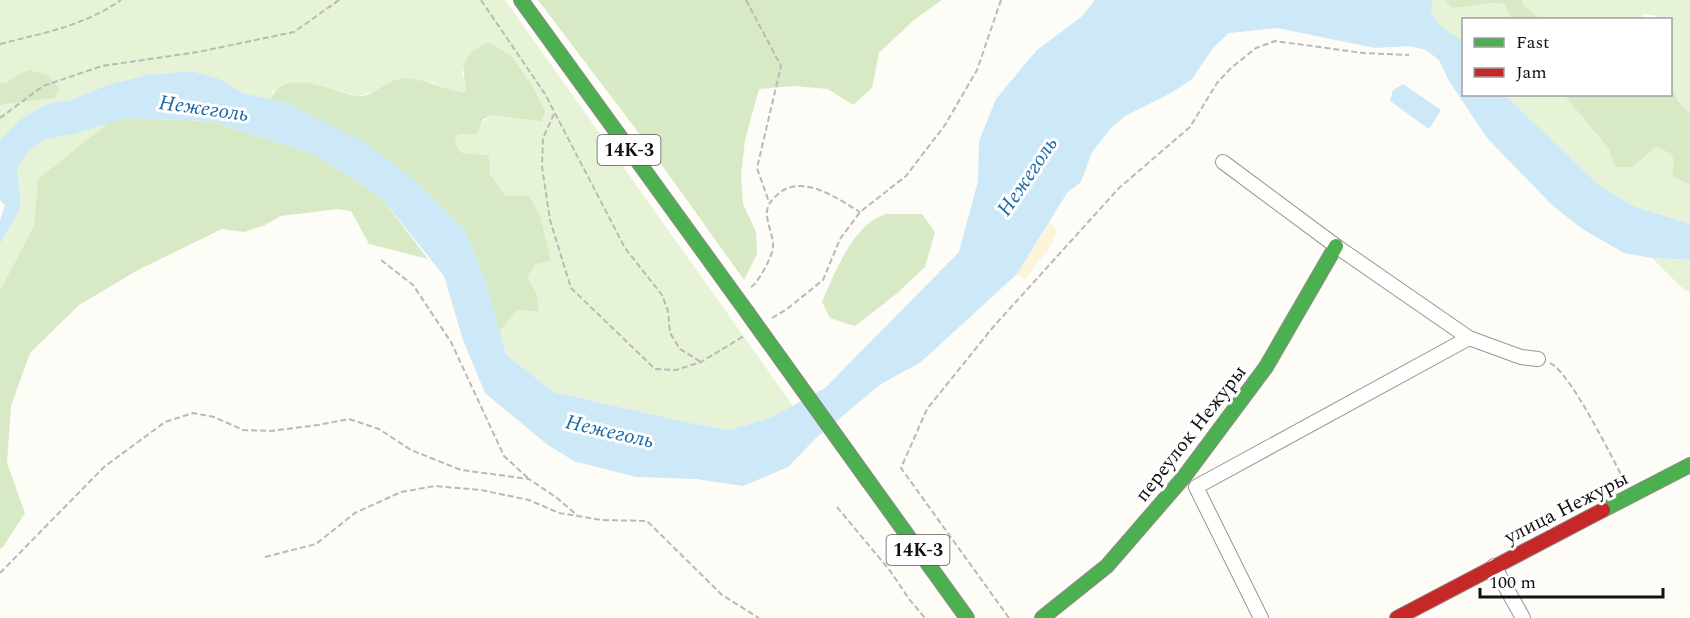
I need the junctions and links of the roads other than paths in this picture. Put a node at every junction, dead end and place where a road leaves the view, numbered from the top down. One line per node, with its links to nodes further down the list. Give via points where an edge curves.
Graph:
1 (521, 0): 10 (street, 14К-3, bridge)
2 (1223, 162): 3 (street)
3 (1336, 246): 4 (street); 7 (street, переулок Нежуры, via 1266,367)
4 (1469, 338): 5 (street, via 1521,357); 8 (street, переулок Нежуры)
5 (1538, 358)
6 (1690, 465): 9 (street, улица Нежуры)
7 (1184, 477): 8 (street); 11 (street, переулок Нежуры, via 1107,566)
8 (1196, 487): 12 (street, переулок Нежуры)
9 (1494, 566): 13 (street, улица Нежуры); 14 (street)
10 (967, 618)
11 (1042, 618)
12 (1261, 618)
13 (1397, 618)
14 (1523, 618)

